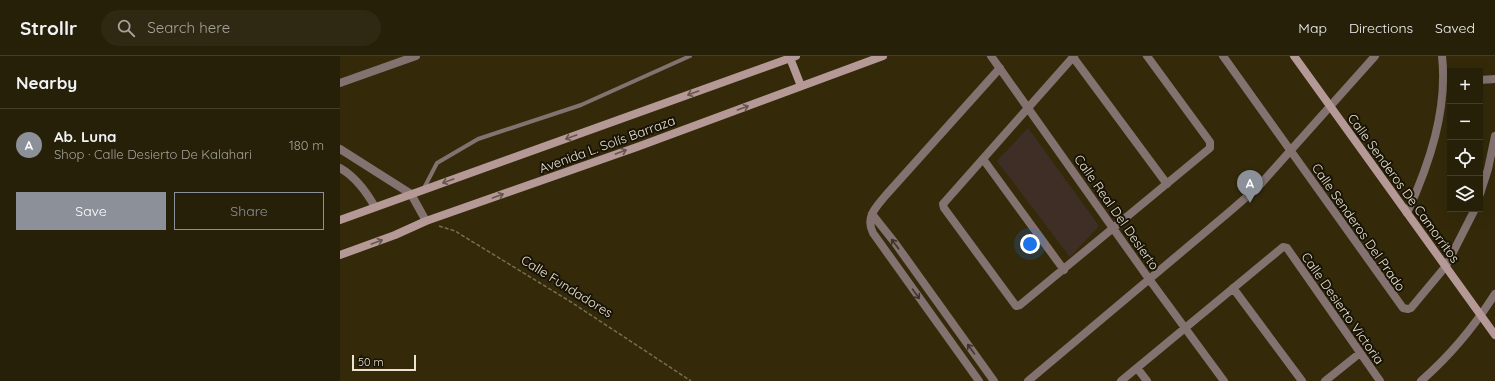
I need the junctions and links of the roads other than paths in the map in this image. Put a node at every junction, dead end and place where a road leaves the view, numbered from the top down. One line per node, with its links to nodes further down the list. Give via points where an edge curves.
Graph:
1 (414, 56): 16 (street)
2 (690, 56): 27 (lane, via 581,105 478,139 437,163)
3 (883, 56): 17 (main road, Avenida L. Solís Barraza)
4 (991, 56): 12 (street, Calle Real Del Desierto)
5 (1074, 56): 19 (street); 25 (street)
6 (1147, 56): 25 (street, via 1211,144 1210,148)
7 (1223, 56): 22 (street, Calle Senderos Del Prado)
8 (1375, 56): 18 (street)
9 (1442, 56): 15 (street)
10 (793, 57): 17 (main road); 27 (main road, Avenida L. Solís Barraza, one-way to 27)
11 (1296, 57): 18 (main road, Calle Senderos De Camorritos)
12 (1000, 68): 19 (street, Calle Real Del Desierto); 32 (street)
13 (1483, 80): 14 (street)
14 (1495, 80)
15 (1447, 81): 31 (street, via 1434,141 1419,187)
16 (340, 83)
17 (801, 86): 34 (main road, Avenida L. Solís Barraza, one-way to 17)
18 (1330, 107): 22 (street); 31 (main road, Calle Senderos De Camorritos)
19 (1028, 108): 23 (street); 35 (street, Calle Real Del Desierto)
20 (1495, 136): 26 (street)
21 (340, 149): 28 (street)
22 (1290, 151): 37 (street, Calle Senderos Del Prado, via 1402,308 1411,308); 39 (street, via 1258,187)
23 (983, 159): 38 (street); 38 (street, via 943,205 1014,305 1020,305)
24 (340, 168): 29 (street, via 349,173 366,191)
25 (1167, 184): 35 (street)
26 (1483, 185)
27 (423, 190): 28 (main road, Avenida L. Solís Barraza)
28 (411, 194): 29 (main road, Avenida L. Solís Barraza); 34 (street)
29 (375, 207): 33 (main road, Avenida L. Solís Barraza)
30 (1473, 212): 37 (street, Calle Senderos Del Prado)
31 (1407, 213): 37 (main road, Calle Senderos De Camorritos)
32 (872, 214): 47 (street, one-way to 47, via 869,224 873,234); 48 (street, one-way to 32)
33 (340, 220)
34 (426, 222): 36 (main road, Avenida L. Solís Barraza, one-way to 34)
35 (1114, 229): 38 (street); 39 (street, Calle Real Del Desierto)
36 (340, 255)
37 (1446, 266): 42 (main road, Calle Senderos De Camorritos)
38 (1064, 270)
39 (1149, 279): 43 (street, Calle Real Del Desierto); 49 (street)
40 (1233, 288): 43 (street); 45 (street, Calle Desierto Victoria, via 1281,247 1287,248); 53 (street)
41 (1495, 294): 42 (street)
42 (1482, 315): 44 (main road, Calle Senderos De Camorritos); 56 (street, via 1457,346)
43 (1186, 327): 46 (street); 52 (street, Calle Real Del Desierto)
44 (1495, 335)
45 (1360, 353): 54 (street); 55 (street, Calle Desierto Victoria)
46 (1137, 368): 50 (street); 51 (street)
47 (979, 381)
48 (994, 381)
49 (1028, 381)
50 (1121, 381)
51 (1147, 381)
52 (1224, 381)
53 (1302, 381)
54 (1325, 381)
55 (1380, 381)
56 (1421, 381)

